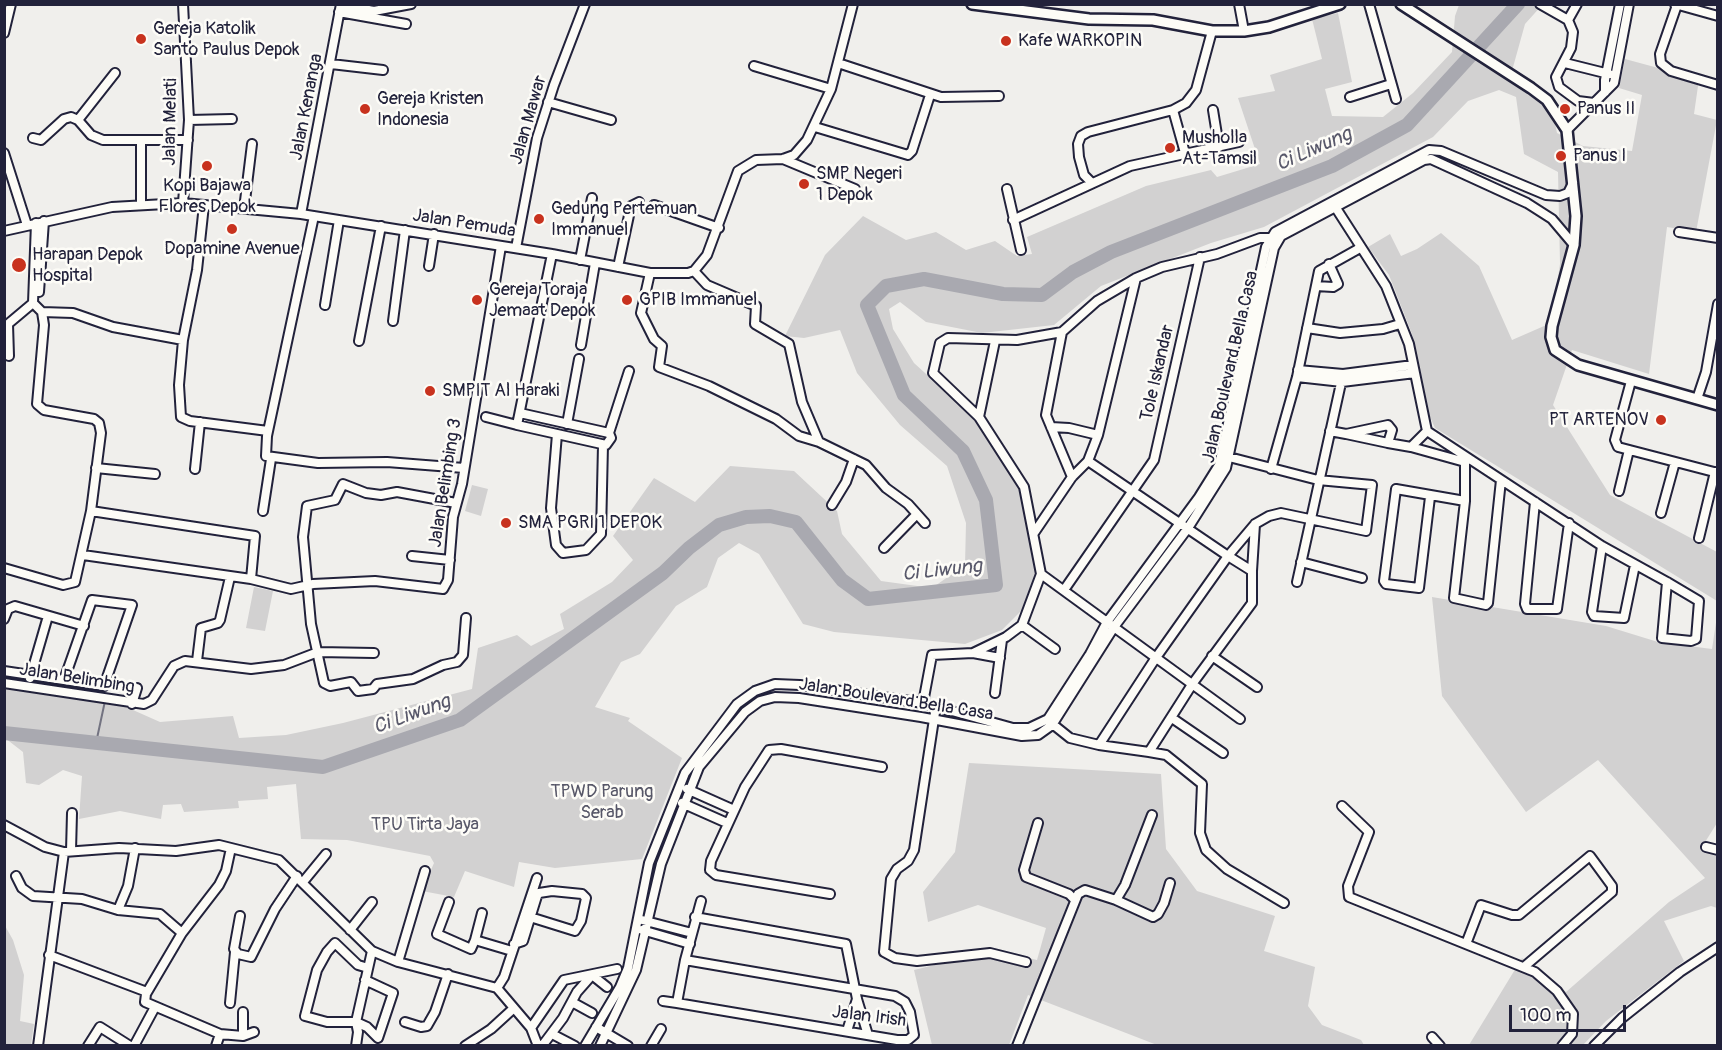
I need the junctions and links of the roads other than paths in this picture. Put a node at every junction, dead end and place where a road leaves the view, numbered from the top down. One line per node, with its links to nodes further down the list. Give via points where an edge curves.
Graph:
1 (11, 4): 19 (street)
2 (183, 4): 46 (street, Jalan Melati)
3 (411, 4): 16 (street, via 374,11)
4 (585, 4): 40 (street, Jalan Mawar)
5 (853, 4): 24 (street)
6 (1239, 4): 22 (street)
7 (1340, 4): 22 (main road)
8 (1369, 4): 32 (street)
9 (1401, 4): 49 (main road, via 1547,100)
10 (1540, 4): 18 (street)
11 (1577, 4): 18 (street)
12 (1620, 4): 30 (street)
13 (1629, 4): 31 (street)
14 (976, 5): 21 (main road, via 1089,19 1153,20)
15 (1676, 5): 17 (street); 33 (street, via 1660,54 1661,63 1671,71)
16 (340, 7): 20 (street); 26 (street, Jalan Kenanga)
17 (1718, 16)
18 (1568, 20): 25 (street, via 1573,32)
19 (6, 21): 23 (street)
20 (406, 24)
21 (1212, 31): 22 (main road); 42 (street, via 1193,96)
22 (1244, 31)
23 (4, 33)
24 (838, 63): 34 (street); 36 (street)
25 (1565, 63): 30 (street); 41 (street, via 1556,77 1559,87 1578,102)
26 (331, 64): 28 (street); 76 (street, Jalan Kenanga)
27 (754, 66): 34 (street)
28 (382, 70)
29 (115, 73): 45 (street)
30 (1606, 74): 31 (street); 35 (street)
31 (1616, 76): 35 (street)
32 (1391, 84): 38 (street); 39 (street)
33 (1718, 86)
34 (831, 89): 48 (street)
35 (1605, 92): 41 (street)
36 (930, 95): 37 (street, via 956,99); 48 (street, via 908,155)
37 (999, 96)
38 (1350, 97)
39 (1396, 99)
40 (548, 102): 47 (street); 92 (street, Jalan Mawar)
41 (1594, 103): 49 (street)
42 (1173, 110): 57 (street); 63 (street, via 1081,136 1078,158 1084,175)
43 (1213, 110): 55 (street)
44 (232, 119): 46 (street)
45 (78, 120): 50 (street, via 68,117 41,140); 51 (street, via 97,138)
46 (189, 120): 52 (street, Jalan Melati)
47 (611, 120)
48 (815, 127): 59 (street, via 798,153)
49 (1567, 130): 61 (main road)
50 (33, 138)
51 (141, 140): 52 (street); 69 (street)
52 (188, 140): 70 (street, Jalan Melati)
53 (1239, 142): 55 (street)
54 (252, 144): 75 (street)
55 (1219, 147): 57 (street)
56 (4, 153): 81 (street)
57 (1185, 153): 63 (street, via 1130,166)
58 (1422, 156): 60 (street, via 1440,151); 62 (street); 72 (street, Jalan Boulevard Bella Casa)
59 (783, 159): 64 (street); 83 (street, via 756,160 738,171)
60 (1485, 170): 62 (street); 66 (street)
61 (1575, 179): 66 (street, via 1568,193 1560,196); 90 (main road)
62 (1479, 181): 71 (street)
63 (1092, 183): 79 (street)
64 (855, 189)
65 (1007, 189): 79 (street)
66 (1532, 189): 71 (street)
67 (592, 198): 97 (street)
68 (639, 201): 101 (street, via 631,206)
69 (141, 203): 70 (street, Jalan Pemuda); 80 (street, Jalan Pemuda)
70 (183, 203): 73 (street, Jalan Pemuda)
71 (1527, 203): 90 (street, via 1552,219)
72 (1334, 204): 89 (street, Jalan Boulevard Bella Casa); 93 (street)
73 (204, 205): 75 (street, Jalan Pemuda); 116 (street, via 194,289)
74 (654, 205): 83 (street)
75 (244, 208): 76 (street, Jalan Pemuda)
76 (301, 214): 77 (street, Jalan Pemuda)
77 (315, 216): 78 (street, Jalan Pemuda); 137 (street)
78 (339, 220): 82 (street, Jalan Pemuda); 108 (street)
79 (1013, 220): 94 (street)
80 (40, 222): 81 (street, Jalan Pemuda); 106 (street); 107 (street)
81 (27, 225): 85 (street, Jalan Pemuda)
82 (381, 226): 84 (street, Jalan Pemuda); 117 (street)
83 (719, 228): 102 (street, via 707,255)
84 (405, 230): 87 (street, Jalan Pemuda); 111 (street)
85 (4, 231)
86 (1679, 232): 88 (street)
87 (434, 234): 91 (street, Jalan Pemuda); 100 (street)
88 (1718, 238)
89 (1273, 239): 96 (street, Jalan Boulevard Bella Casa, via 1260,238); 148 (street, Jalan Boulevard Bella Casa)
90 (1574, 245): 126 (main road, via 1552,326 1555,350 1578,365)
91 (501, 246): 92 (street, Jalan Pemuda); 155 (street, Jalan Belimbing 3)
92 (516, 248): 95 (street, Jalan Pemuda)
93 (1360, 248): 99 (street); 112 (street, via 1386,286)
94 (1020, 250)
95 (552, 254): 97 (street, Jalan Pemuda); 129 (street)
96 (1200, 257): 104 (street, Jalan Boulevard Bella Casa); 163 (street, Tole Iskandar, via 1154,460)
97 (580, 260): 98 (street, Jalan Pemuda)
98 (595, 263): 101 (street, Jalan Pemuda); 119 (street)
99 (1329, 264): 105 (street, via 1319,271); 105 (street, via 1338,284 1333,288)
100 (429, 266)
101 (618, 267): 103 (street, Jalan Pemuda)
102 (694, 271): 103 (street, Jalan Pemuda); 143 (street, via 707,285 756,306 755,324 789,344 801,402)
103 (650, 273): 143 (street, via 641,313 662,346 659,367 709,386)
104 (1136, 278): 114 (street, Jalan Boulevard Bella Casa, via 1097,301); 142 (street)
105 (1316, 286): 113 (street)
106 (39, 292)
107 (33, 303): 110 (street); 115 (street, via 10,321)
108 (325, 304)
109 (1718, 304): 127 (street)
110 (42, 312): 116 (street, via 73,313 113,327); 154 (street, via 37,404 44,410 99,423)
111 (393, 321)
112 (1400, 324): 113 (street, via 1340,333); 122 (street)
113 (1307, 328): 124 (street)
114 (1062, 332): 118 (street); 135 (street, via 1046,408)
115 (6, 335): 120 (street)
116 (183, 340): 132 (street, via 179,413 183,420)
117 (359, 341)
118 (995, 341): 131 (street); 131 (street, via 942,340 933,373)
119 (581, 345)
120 (9, 356)
121 (579, 359): 133 (street)
122 (1414, 369): 125 (street); 138 (street)
123 (629, 371): 139 (street)
124 (1298, 373): 125 (street); 157 (street)
125 (1343, 378): 136 (street)
126 (1631, 381): 127 (main road); 147 (street, via 1615,440 1618,447)
127 (1697, 399): 128 (main road)
128 (1718, 405)
129 (520, 413): 133 (street); 134 (street)
130 (486, 417): 134 (street)
131 (979, 417): 180 (street, via 1020,478)
132 (200, 422): 137 (street); 156 (street)
133 (567, 424): 139 (street)
134 (517, 425): 141 (street)
135 (1051, 427): 142 (street); 160 (street)
136 (1330, 430): 140 (street); 161 (street)
137 (268, 431): 149 (street, via 265,451)
138 (1427, 431): 146 (street); 151 (street)
139 (609, 433): 145 (street, via 609,443)
140 (1346, 434): 144 (street); 144 (street, via 1388,425 1392,430)
141 (557, 435): 145 (street); 145 (street, via 551,508 556,545 563,553 586,550 601,534)
142 (1098, 435): 152 (street)
143 (819, 442): 150 (street)
144 (1388, 443): 146 (street)
145 (603, 445)
146 (1411, 447): 151 (street)
147 (1629, 450): 153 (street); 164 (street)
148 (1225, 456): 157 (street); 175 (street, Jalan Boulevard Bella Casa); 179 (street, Jalan Boulevard Bella Casa, via 1226,468)
149 (271, 459): 155 (street); 171 (street)
150 (854, 459): 169 (street); 173 (street, via 870,468 886,488)
151 (1465, 459): 162 (street); 166 (street)
152 (1088, 461): 160 (street); 163 (street)
153 (1675, 462): 158 (street); 172 (street)
154 (96, 468): 159 (street); 170 (street)
155 (464, 468): 168 (street, Jalan Belimbing 3)
156 (195, 469)
157 (1271, 469): 161 (street)
158 (1716, 473): 181 (street)
159 (155, 474)
160 (1072, 477): 180 (street)
161 (1318, 480): 174 (street); 174 (street, via 1372,484 1367,528 1362,532)
162 (1501, 480): 166 (street, via 1486,605 1453,597); 167 (street)
163 (1133, 490): 175 (street); 199 (street, Tole Iskandar)
164 (1619, 491)
165 (1430, 497): 165 (street, via 1396,489 1386,584 1419,588); 166 (street)
166 (1465, 501)
167 (1535, 502): 177 (street); 177 (street, via 1527,609 1557,609)
168 (456, 503): 187 (street, Jalan Belimbing 3); 198 (street, via 397,492 366,493 341,485 335,500 307,506 303,537)
169 (832, 505)
170 (92, 511): 184 (street); 195 (street, via 255,536)
171 (263, 511)
172 (1661, 513)
173 (917, 514): 176 (street); 183 (street)
174 (1311, 519): 178 (street, via 1281,513); 188 (street)
175 (1180, 522): 179 (street); 204 (street, Jalan Boulevard Bella Casa)
176 (925, 523)
177 (1569, 523): 182 (street)
178 (1255, 524): 186 (street); 191 (street)
179 (1188, 528): 186 (street); 204 (street, Jalan Boulevard Bella Casa)
180 (1034, 533): 192 (street)
181 (1699, 538)
182 (1602, 546): 189 (street); 189 (street, via 1594,616 1624,618)
183 (884, 548)
184 (83, 555): 190 (street, via 79,575 69,585); 193 (street)
185 (412, 556): 187 (street)
186 (1228, 556): 191 (street); 213 (street)
187 (450, 560): 198 (street, Jalan Belimbing 3, via 447,584 441,590 375,581)
188 (1301, 562): 194 (street); 196 (street)
189 (1635, 565): 197 (street)
190 (4, 568)
191 (1252, 571): 211 (street, via 1252,603)
192 (1041, 574): 199 (street); 203 (street)
193 (230, 577): 195 (street); 214 (street, via 219,622 201,628)
194 (1362, 578)
195 (251, 579): 198 (street, via 291,589)
196 (1297, 582)
197 (1666, 582): 197 (street, via 1700,603 1696,639 1662,638)
198 (308, 585): 208 (street)
199 (1064, 590): 204 (street)
200 (48, 616): 202 (street, via 12,606); 205 (street); 217 (street)
201 (466, 618): 208 (street, via 461,660 413,679 376,684 373,689 357,691 351,682 325,685)
202 (4, 620)
203 (1022, 625): 206 (street); 207 (street)
204 (1110, 625): 213 (street); 232 (street, Jalan Boulevard Bella Casa)
205 (84, 626): 218 (street); 218 (street, via 92,600 132,605 104,686)
206 (1002, 640): 210 (street); 212 (street)
207 (1055, 649)
208 (318, 652): 209 (street); 214 (street, via 284,665 251,669)
209 (374, 653)
210 (973, 653): 212 (street); 226 (street, via 932,656)
211 (1212, 656): 220 (street); 223 (street)
212 (1000, 658): 225 (street)
213 (1155, 659): 220 (street); 233 (street)
214 (197, 661): 227 (street, Jalan Belimbing, via 179,663 153,700)
215 (4, 671): 216 (street)
216 (21, 674): 217 (street); 221 (street)
217 (31, 675): 218 (street); 222 (street)
218 (64, 680)
219 (4, 683): 221 (street, Jalan Belimbing)
220 (1193, 683): 229 (street); 231 (street)
221 (19, 685): 222 (street, Jalan Belimbing)
222 (29, 686): 227 (street, Jalan Belimbing)
223 (1257, 687)
224 (137, 688): 227 (street)
225 (995, 693)
226 (922, 703): 228 (street, Jalan Boulevard Bella Casa); 237 (street, Jalan Boulevard Bella Casa, via 775,684 737,704 694,758)
227 (132, 704)
228 (936, 706): 230 (street); 232 (street, Jalan Boulevard Bella Casa, via 1013,728)
229 (1172, 718): 234 (street); 235 (street)
230 (935, 719): 232 (street, Jalan Boulevard Bella Casa, via 1022,736 1038,735); 238 (street, Jalan Boulevard Bella Casa, via 799,698 760,701 745,712 699,767); 289 (street, via 914,850 891,879 884,952 917,961 990,953)
231 (1240, 719)
232 (1050, 722): 233 (street, via 1070,738)
233 (1099, 745): 234 (street)
234 (1149, 752): 266 (street, via 1166,755 1202,784 1200,833 1206,850 1227,869)
235 (1224, 753)
236 (882, 767): 242 (street, via 774,748 769,750)
237 (680, 786): 238 (street); 239 (street, Jalan Boulevard Bella Casa)
238 (690, 790): 240 (street, Jalan Boulevard Bella Casa); 242 (street)
239 (674, 800): 240 (street); 272 (street, Jalan Boulevard Bella Casa, via 649,863)
240 (684, 804): 245 (street); 273 (street, Jalan Boulevard Bella Casa, via 664,854)
241 (1342, 806): 281 (street, via 1369,832 1348,886 1349,897)
242 (734, 810): 245 (street)
243 (72, 813): 252 (street)
244 (1152, 815): 262 (street)
245 (727, 823): 259 (street, via 711,861 713,873)
246 (1038, 823): 261 (street, via 1024,875)
247 (4, 825): 252 (street, via 45,847)
248 (1706, 847): 251 (street)
249 (135, 848): 250 (street); 252 (street); 267 (street, via 129,885)
250 (231, 848): 257 (street, via 279,860); 277 (street, via 219,885)
251 (1718, 850)
252 (68, 852): 260 (street)
253 (326, 854): 257 (street)
254 (425, 871): 288 (street)
255 (16, 876): 260 (street, via 27,894)
256 (537, 878): 282 (street)
257 (300, 879): 274 (street); 285 (street, via 274,909 253,956 243,957)
258 (1170, 883): 262 (street, via 1155,916)
259 (830, 894)
260 (57, 898): 267 (street, via 82,899); 286 (street)
261 (1074, 899): 262 (street, via 1085,890); 335 (street, via 1052,966)
262 (1116, 900)
263 (701, 901): 271 (street)
264 (372, 902): 274 (street)
265 (449, 902): 279 (street, via 436,934 471,949)
266 (1284, 903)
267 (118, 910): 277 (street, via 164,915)
268 (482, 913): 279 (street)
269 (240, 916): 285 (street)
270 (530, 917): 270 (street, via 542,892 582,894 586,898 575,931); 282 (street, via 523,941)
271 (695, 917): 278 (street); 299 (street, via 846,944)
272 (638, 919): 273 (street); 275 (street, Jalan Boulevard Bella Casa)
273 (646, 921): 276 (street, Jalan Boulevard Bella Casa); 278 (street)
274 (350, 930): 284 (street)
275 (635, 930): 276 (street); 310 (street, Jalan Boulevard Bella Casa, via 624,978)
276 (645, 931): 280 (street); 315 (street, Jalan Boulevard Bella Casa, via 631,984)
277 (182, 933): 298 (street)
278 (692, 933): 280 (street)
279 (475, 940): 282 (street)
280 (690, 944): 287 (street)
281 (1466, 944): 290 (street); 290 (street, via 1481,905 1519,915 1590,856 1612,886 1612,892)
282 (513, 947): 297 (street)
283 (1718, 947): 338 (street, via 1622,1018)
284 (372, 951): 288 (street); 291 (street)
285 (235, 952): 302 (street)
286 (49, 955): 298 (street); 324 (street)
287 (685, 960): 299 (street, Jalan Irish); 303 (street)
288 (398, 962): 293 (street)
289 (1026, 962)
290 (1525, 966): 337 (street, via 1546,980 1571,1009 1574,1029)
291 (368, 968): 295 (street); 308 (street, via 358,965 335,944 317,970 304,1013 322,1022)
292 (617, 969): 294 (street)
293 (448, 974): 297 (street); 309 (street, via 427,1026)
294 (591, 975): 296 (street); 301 (street); 311 (street, via 564,980)
295 (365, 980): 308 (street); 308 (street, via 393,993 378,1038)
296 (607, 987)
297 (497, 988): 305 (street)
298 (147, 992): 304 (street, via 145,1002)
299 (857, 995): 313 (street); 318 (street); 318 (street, Jalan Irish, via 901,999 913,1022 914,1035 908,1040)
300 (663, 1001): 303 (street)
301 (572, 1002): 307 (street); 317 (street)
302 (230, 1003)
303 (677, 1003): 313 (street, Jalan Irish)
304 (154, 1006): 316 (street); 327 (street)
305 (514, 1008): 311 (street); 330 (street)
306 (243, 1012): 319 (street)
307 (592, 1013)
308 (356, 1022): 329 (street)
309 (405, 1022)
310 (596, 1027): 315 (street); 321 (street, Jalan Boulevard Bella Casa)
311 (531, 1028): 331 (street)
312 (661, 1029): 323 (street)
313 (847, 1031): 318 (street, Jalan Irish)
314 (254, 1032): 319 (street)
315 (607, 1033): 322 (street, Jalan Boulevard Bella Casa); 334 (street)
316 (220, 1034): 319 (street); 328 (street)
317 (552, 1034): 332 (street); 333 (street)
318 (868, 1035)
319 (243, 1036)
320 (1432, 1036): 336 (street)
321 (588, 1042): 322 (street)
322 (601, 1045)
323 (654, 1045)
324 (38, 1046)
325 (88, 1046): 326 (street, via 100,1027)
326 (130, 1046)
327 (134, 1046)
328 (216, 1046)
329 (356, 1046)
330 (465, 1046)
331 (538, 1046)
332 (543, 1046)
333 (575, 1046)
334 (628, 1046)
335 (1017, 1046)
336 (1440, 1046)
337 (1562, 1046)
338 (1594, 1046)

